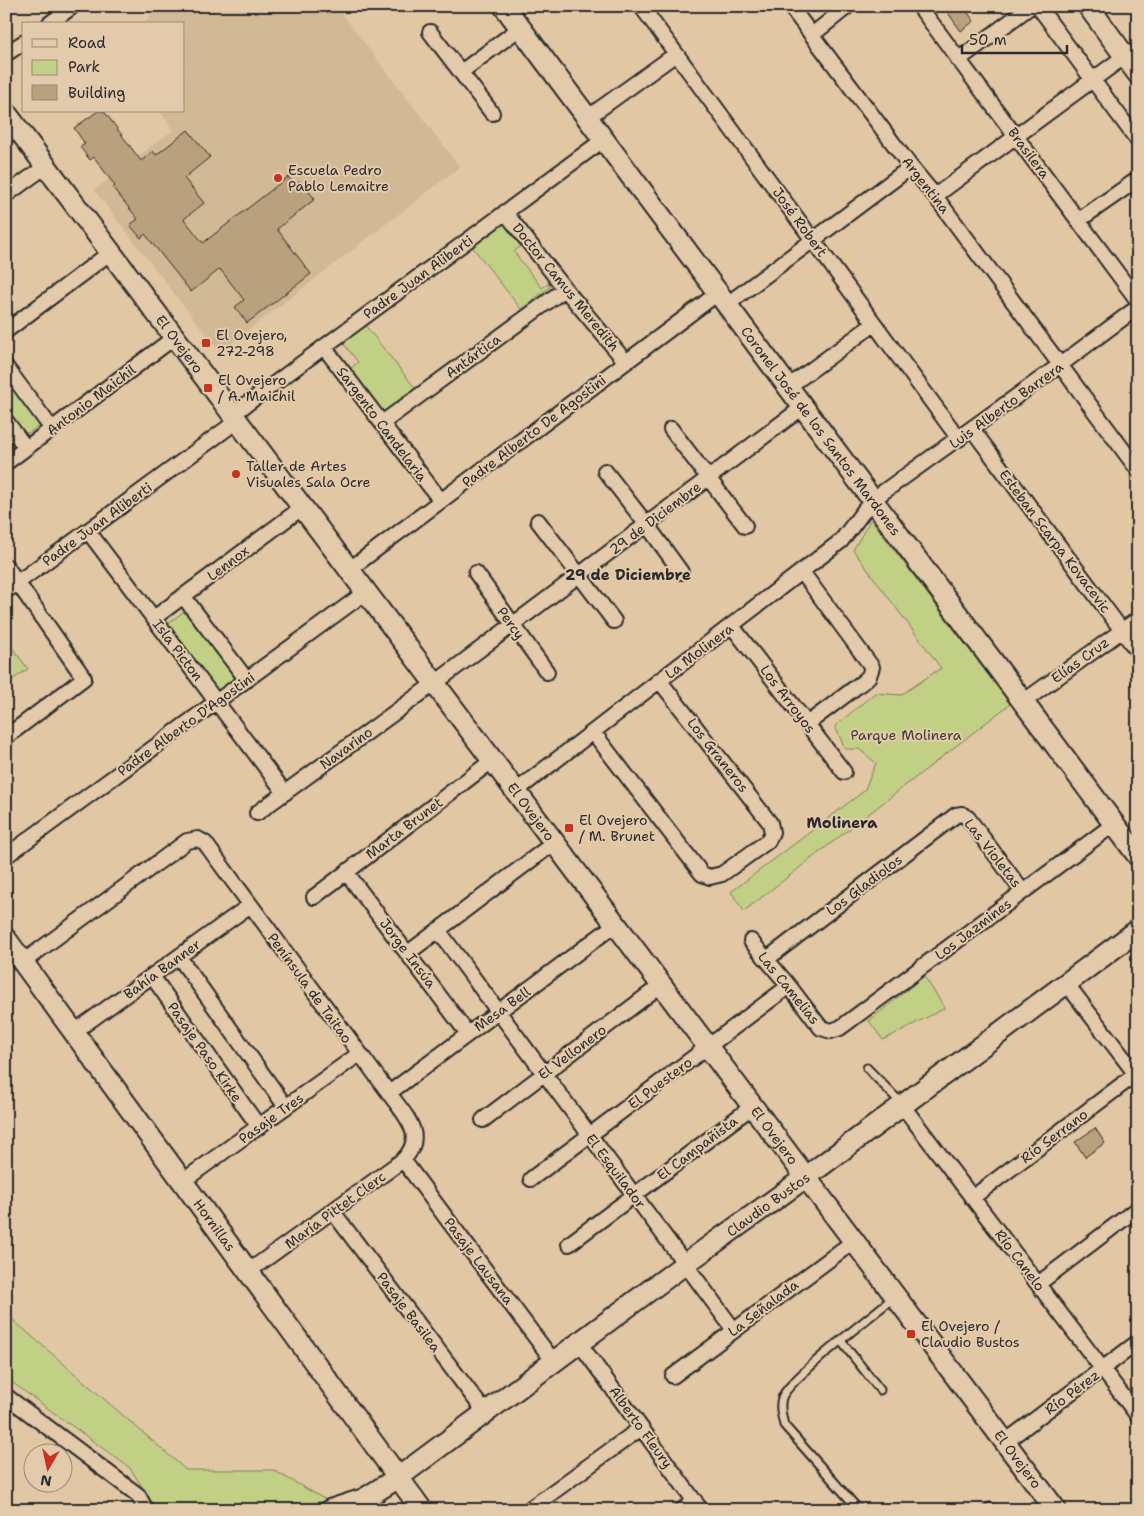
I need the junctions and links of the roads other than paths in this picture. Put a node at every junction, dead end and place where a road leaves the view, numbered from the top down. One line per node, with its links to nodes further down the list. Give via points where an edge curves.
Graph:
1 (73, 6): 10 (street)
2 (504, 6): 11 (street, Coronel José de los Santos Mardones)
3 (641, 6): 16 (street, José Robert)
4 (790, 6): 13 (street, Argentina)
5 (848, 6): 13 (street)
6 (919, 6): 17 (street, Brasilera)
7 (1031, 6): 17 (street)
8 (1038, 6): 20 (street)
9 (1088, 6): 18 (street)
10 (52, 22)
11 (520, 28): 19 (street); 23 (street, Coronel José de los Santos Mardones)
12 (430, 32): 19 (street)
13 (812, 35): 28 (street, Argentina)
14 (22, 43): 15 (street)
15 (6, 54)
16 (676, 54): 23 (street); 34 (street, José Robert)
17 (958, 60): 24 (street, Brasilera)
18 (1133, 64): 20 (street)
19 (461, 72): 22 (street)
20 (1092, 80): 24 (street); 26 (street)
21 (6, 112): 27 (street, El Ovejero)
22 (492, 113)
23 (587, 118): 25 (street, Coronel José de los Santos Mardones)
24 (1016, 136): 31 (street); 33 (street, Brasilera)
25 (603, 140): 32 (street, Padre Juan Aliberti); 37 (street, Coronel José de los Santos Mardones)
26 (1138, 140)
27 (46, 166): 30 (street); 35 (street, El Ovejero)
28 (911, 167): 31 (street, Argentina); 34 (street, Padre Alberto De Agostini)
29 (1138, 179): 33 (street)
30 (6, 195)
31 (934, 196): 45 (street, Argentina)
32 (505, 212): 36 (street, Doctor Camus Meredith); 43 (street, Padre Juan Aliberti)
33 (1079, 220): 38 (street, Brasilera)
34 (813, 240): 37 (street, Padre Alberto De Agostini); 40 (street, José Robert)
35 (111, 252): 41 (street); 42 (street, El Ovejero)
36 (565, 289): 44 (street, Doctor Camus Meredith); 51 (street, Antártica)
37 (722, 299): 44 (street, Padre Alberto De Agostini); 47 (street, Coronel José de los Santos Mardones)
38 (1138, 301)
39 (1138, 308): 45 (street, Luis Alberto Barrera)
40 (874, 324): 47 (street); 55 (street, José Robert)
41 (6, 331)
42 (175, 337): 49 (street, El Ovejero); 52 (street, Antonio Maichil)
43 (324, 347): 49 (street, Padre Juan Aliberti); 51 (street, Sargento Candelaria)
44 (626, 362): 62 (street, Padre Alberto De Agostini)
45 (1060, 365): 54 (street, Luis Alberto Barrera); 58 (street, Argentina)
46 (6, 367): 52 (street)
47 (788, 387): 48 (street, Coronel José de los Santos Mardones)
48 (803, 408): 60 (street, 29 de Diciembre); 61 (street, Coronel José de los Santos Mardones)
49 (235, 418): 63 (street, El Ovejero); 67 (street, Padre Juan Aliberti)
50 (6, 421): 56 (street)
51 (382, 423): 62 (street, Sargento Candelaria)
52 (52, 429): 56 (street, Antonio Maichil)
53 (671, 429): 60 (street)
54 (972, 429): 55 (street, Luis Alberto Barrera); 83 (street, Esteban Scarpa Kovacevic)
55 (958, 439): 61 (street, Luis Alberto Barrera)
56 (26, 448): 57 (street, Antonio Maichil)
57 (6, 463)
58 (1138, 470)
59 (604, 471): 65 (street)
60 (709, 478): 65 (street, 29 de Diciembre); 66 (street)
61 (872, 500): 71 (street, La Molinera, via 841,541); 90 (street, Coronel José de los Santos Mardones)
62 (441, 501): 69 (street, Padre Alberto De Agostini)
63 (303, 507): 69 (street, El Ovejero); 77 (street, Lennox)
64 (538, 521): 73 (street)
65 (647, 525): 70 (street); 73 (street, 29 de Diciembre)
66 (745, 526)
67 (88, 531): 74 (street, Padre Juan Aliberti); 78 (street, Isla Picton)
68 (6, 566): 74 (street)
69 (350, 569): 76 (street, El Ovejero)
70 (681, 572)
71 (802, 572): 82 (street, La Molinera); 91 (street, via 872,666 869,676)
72 (476, 573): 81 (street, Percy)
73 (579, 576): 80 (street); 81 (street, 29 de Diciembre)
74 (19, 582): 75 (street, Padre Juan Aliberti); 93 (street, via 84,678)
75 (6, 591)
76 (366, 592): 86 (street, Padre Alberto D'Agostini); 88 (street, El Ovejero)
77 (183, 596): 78 (street, Lennox); 86 (street)
78 (154, 618): 89 (street, Isla Picton)
79 (1138, 619): 83 (street, Elías Cruz)
80 (614, 621)
81 (513, 625): 85 (street, Percy); 88 (street, 29 de Diciembre)
82 (732, 626): 87 (street, La Molinera); 91 (street, Los Arroyos)
83 (1122, 630): 84 (street, Esteban Scarpa Kovacevic); 90 (street, Elías Cruz)
84 (1138, 652)
85 (547, 672)
86 (247, 680): 89 (street, Padre Alberto D'Agostini)
87 (660, 680): 92 (street, La Molinera); 92 (street, Los Graneros, via 770,823 772,832 768,841 722,874 710,877 702,874)
88 (435, 683): 94 (street, El Ovejero); 97 (street, Navarino)
89 (217, 702): 97 (street, Isla Picton); 102 (street, Padre Alberto D'Agostini)
90 (1023, 702): 100 (street, Coronel José de los Santos Mardones)
91 (807, 724): 95 (street, Los Arroyos)
92 (593, 732): 96 (street, La Molinera)
93 (6, 737)
94 (493, 760): 96 (street, El Ovejero); 104 (street, Marta Brunet)
95 (844, 772)
96 (516, 791): 101 (street, El Ovejero)
97 (285, 793): 98 (street, Navarino)
98 (257, 813)
99 (962, 814): 105 (street, Las Violetas); 115 (street, Los Gladiolos, via 956,815)
100 (1114, 824): 103 (street, Coronel José de los Santos Mardones); 105 (street, Los Jazmines)
101 (555, 842): 108 (street, El Ovejero); 109 (street)
102 (6, 856)
103 (1138, 856)
104 (346, 872): 106 (street, Marta Brunet); 113 (street, Jorge Insúa)
105 (1023, 892): 122 (street, Los Jazmines, via 840,1028)
106 (314, 897)
107 (249, 906): 114 (street, Bahía Banner); 116 (street, Península de Taitao, via 205,843 198,839 187,841); 126 (street, Península de Taitao)
108 (616, 924): 119 (street, El Ovejero); 121 (street, Mesa Bell)
109 (438, 930): 113 (street); 121 (street, El Esquilador)
110 (1138, 930): 118 (street, Claudio Bustos)
111 (6, 940): 116 (street, Hornillas)
112 (751, 941): 115 (street, Las Camelias)
113 (408, 953): 124 (street, Jorge Insúa)
114 (179, 957): 117 (street, Bahía Banner); 133 (street)
115 (766, 959): 120 (street, Las Camelias)
116 (23, 962): 123 (street, Hornillas)
117 (152, 976): 123 (street, Bahía Banner); 135 (street, Pasaje Paso Kirke)
118 (1066, 983): 129 (street); 131 (street, Claudio Bustos)
119 (661, 985): 125 (street, El Ovejero); 128 (street, El Vellonero)
120 (789, 986): 122 (street, Las Camelias, via 821,1028); 125 (street, El Puestero)
121 (499, 1012): 124 (street, Mesa Bell); 128 (street, El Esquilador)
122 (831, 1031)
123 (74, 1032): 141 (street, Hornillas)
124 (468, 1034): 130 (street, Mesa Bell)
125 (708, 1047): 132 (street, El Ovejero); 136 (street, El Puestero)
126 (359, 1054): 130 (street, Península de Taitao); 133 (street, Pasaje Tres)
127 (867, 1068): 131 (lane)
128 (544, 1073): 134 (street, El Vellonero); 136 (street, El Esquilador)
129 (1137, 1076): 143 (street, Río Serrano)
130 (388, 1093): 137 (street, Península de Taitao, via 412,1126)
131 (902, 1105): 139 (street, Claudio Bustos); 143 (street, Río Canelo)
132 (753, 1106): 139 (street, El Ovejero); 142 (street, El Campañista)
133 (286, 1107): 135 (street, Pasaje Tres)
134 (482, 1120)
135 (259, 1127): 141 (street, Pasaje Tres)
136 (590, 1135): 140 (street, El Puestero); 142 (street, El Esquilador)
137 (414, 1142): 138 (street, María Pittet Clerc)
138 (403, 1160): 145 (street, María Pittet Clerc); 156 (street, Pasaje Lausana)
139 (806, 1177): 146 (street, El Ovejero); 148 (street, Claudio Bustos)
140 (532, 1179)
141 (184, 1181): 149 (street, Hornillas)
142 (635, 1196): 147 (street, El Campañista); 148 (street, El Esquilador)
143 (972, 1198): 150 (street, Río Canelo)
144 (1138, 1208): 150 (street)
145 (333, 1212): 149 (street, María Pittet Clerc); 161 (street, Pasaje Basilea)
146 (854, 1241): 151 (street, El Ovejero); 152 (street, La Señalada)
147 (569, 1244)
148 (686, 1264): 152 (street, El Esquilador); 155 (street, Claudio Bustos)
149 (250, 1271): 165 (street, Hornillas)
150 (1038, 1284): 157 (street, Río Canelo)
151 (896, 1296): 153 (lane); 164 (street, El Ovejero)
152 (734, 1330): 158 (street, La Señalada)
153 (841, 1341): 159 (lane); 172 (lane, via 800,1375 782,1396 781,1410 784,1425)
154 (1138, 1342): 157 (street, Río Pérez)
155 (580, 1344): 156 (street, Claudio Bustos); 163 (street, Alberto Fleury)
156 (554, 1362): 161 (street, Claudio Bustos)
157 (1102, 1369): 162 (street, Río Canelo); 164 (street, Río Pérez)
158 (673, 1376)
159 (880, 1390)
160 (6, 1396): 167 (street, via 138,1495)
161 (485, 1412): 165 (street, Claudio Bustos)
162 (1138, 1416)
163 (641, 1428): 166 (street, Alberto Fleury); 170 (street)
164 (1005, 1442): 173 (street, El Ovejero)
165 (399, 1477): 168 (street, Claudio Bustos, via 364,1499); 169 (street, Hornillas)
166 (698, 1505): 171 (street)
167 (146, 1510)
168 (330, 1510)
169 (422, 1510)
170 (528, 1510)
171 (682, 1510)
172 (859, 1510)
173 (1056, 1510)

